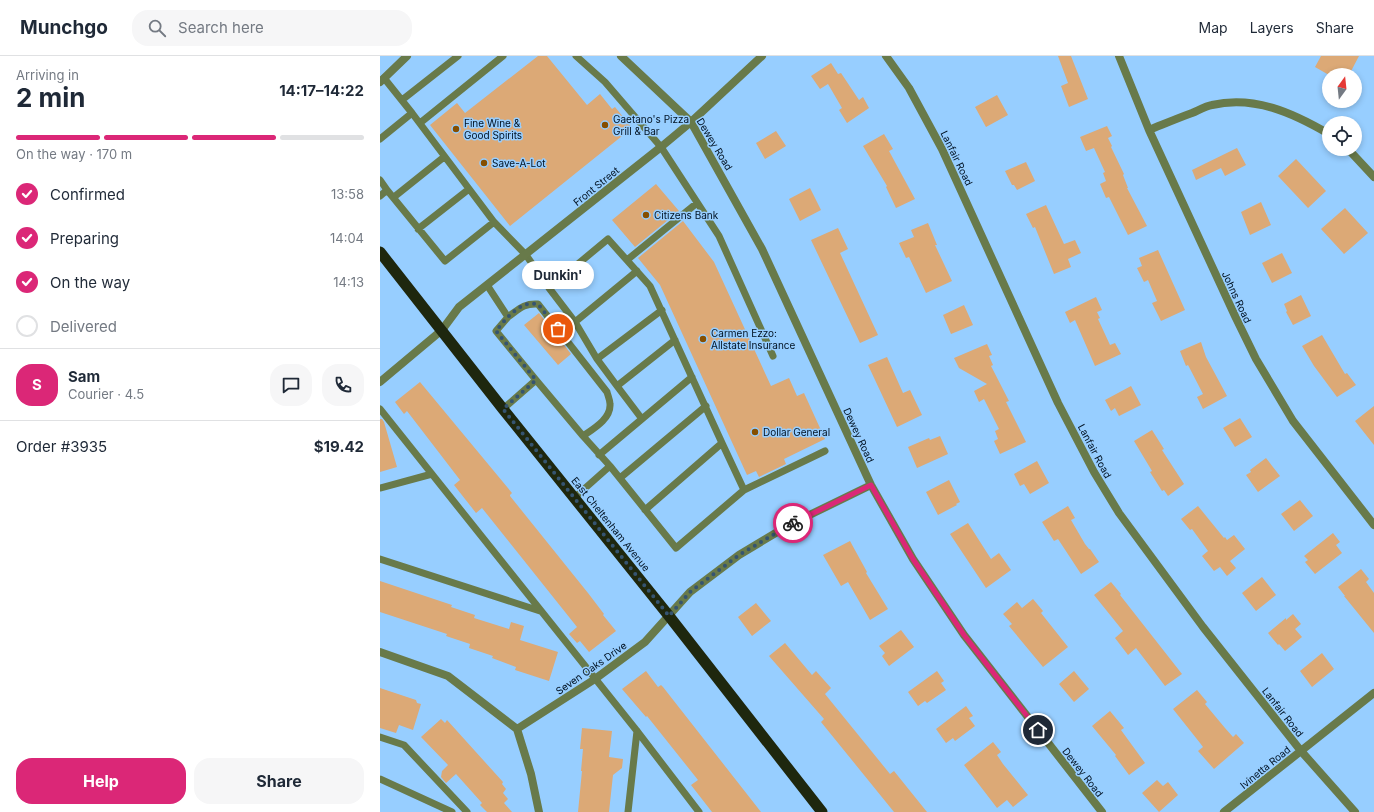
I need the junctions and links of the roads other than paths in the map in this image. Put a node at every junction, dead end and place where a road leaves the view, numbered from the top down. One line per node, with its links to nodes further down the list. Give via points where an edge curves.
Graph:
1 (407, 56): 9 (street)
2 (458, 56): 10 (lane)
3 (503, 56): 13 (lane)
4 (576, 56): 17 (lane, via 605,82)
5 (621, 56): 12 (street, Dewey Road)
6 (762, 56): 12 (street, Front Street)
7 (886, 56): 72 (street, Lanfair Road, via 909,88 942,149 1058,403 1094,472 1119,513 1203,626)
8 (1119, 56): 14 (street, Johns Road)
9 (382, 80): 10 (lane)
10 (402, 100): 11 (lane)
11 (412, 113): 13 (lane); 16 (lane)
12 (691, 122): 17 (street, Front Street); 57 (street, Dewey Road, via 762,249)
13 (420, 123): 19 (lane)
14 (1149, 130): 15 (street, via 1211,105 1231,102 1252,102 1274,107); 62 (street, Johns Road, via 1256,359 1293,421)
15 (1322, 130)
16 (380, 139)
17 (661, 147): 26 (lane); 30 (street, Front Street)
18 (1354, 156): 20 (street)
19 (444, 157): 22 (lane); 25 (lane)
20 (1374, 177)
21 (380, 180): 23 (lane)
22 (469, 189): 27 (lane); 28 (lane)
23 (387, 190): 24 (lane); 25 (lane)
24 (380, 196)
25 (394, 197): 28 (lane)
26 (697, 203): 31 (lane); 40 (lane, via 719,236)
27 (494, 222): 28 (lane, via 445,261); 30 (lane)
28 (418, 229)
29 (380, 252): 38 (highway, East Cheltenham Avenue)
30 (526, 255): 33 (street, Front Street); 34 (lane)
31 (627, 260): 32 (lane); 34 (lane, via 608,239)
32 (637, 271): 35 (lane, via 650,286); 37 (lane)
33 (487, 285): 36 (lane); 38 (street, Front Street, via 459,307)
34 (549, 288): 37 (lane)
35 (662, 310): 39 (lane); 41 (lane)
36 (508, 317): 43 (lane, via 496,331); 50 (lane, via 529,303 538,304 607,392 609,413 602,422)
37 (575, 322): 41 (lane)
38 (442, 330): 44 (street, Front Street); 48 (highway, East Cheltenham Avenue)
39 (676, 340): 42 (lane); 45 (lane)
40 (773, 356)
41 (598, 359): 45 (lane)
42 (692, 376): 46 (lane); 49 (lane)
43 (536, 380): 48 (lane); 50 (lane)
44 (380, 382)
45 (617, 386): 49 (lane)
46 (706, 406): 51 (lane); 56 (lane)
47 (380, 409): 55 (lane)
48 (503, 409): 60 (highway, East Cheltenham Avenue)
49 (642, 419): 53 (lane)
50 (582, 436): 53 (lane)
51 (722, 443): 59 (lane); 61 (lane)
52 (825, 451): 59 (lane)
53 (599, 455): 54 (lane)
54 (610, 466): 56 (lane); 60 (lane)
55 (432, 474): 58 (lane); 64 (lane)
56 (620, 478): 61 (lane)
57 (871, 485): 65 (street, Seven Oaks Drive, via 790,525 739,555 690,592); 80 (street, Dewey Road, via 913,559 964,635)
58 (380, 488)
59 (744, 490): 61 (lane, via 676,548)
60 (574, 498): 65 (highway, East Cheltenham Avenue)
61 (645, 510)
62 (1374, 525)
63 (380, 559): 64 (lane)
64 (540, 611): 67 (lane)
65 (669, 616): 67 (street, Seven Oaks Drive, via 646,642); 79 (highway, East Cheltenham Avenue)
66 (380, 652): 69 (street, via 448,676)
67 (595, 679): 69 (street, Seven Oaks Drive); 70 (lane)
68 (1374, 693): 72 (street, Ivinetta Road)
69 (517, 728): 76 (street, via 531,774)
70 (637, 731): 77 (lane); 78 (lane)
71 (380, 738): 75 (lane, via 404,745)
72 (1301, 750): 81 (street, Ivinetta Road); 82 (street, Lanfair Road)
73 (380, 779): 74 (lane)
74 (452, 812)
75 (467, 812)
76 (538, 812)
77 (628, 812)
78 (699, 812)
79 (822, 812)
80 (1102, 812)
81 (1224, 812)
82 (1355, 812)

